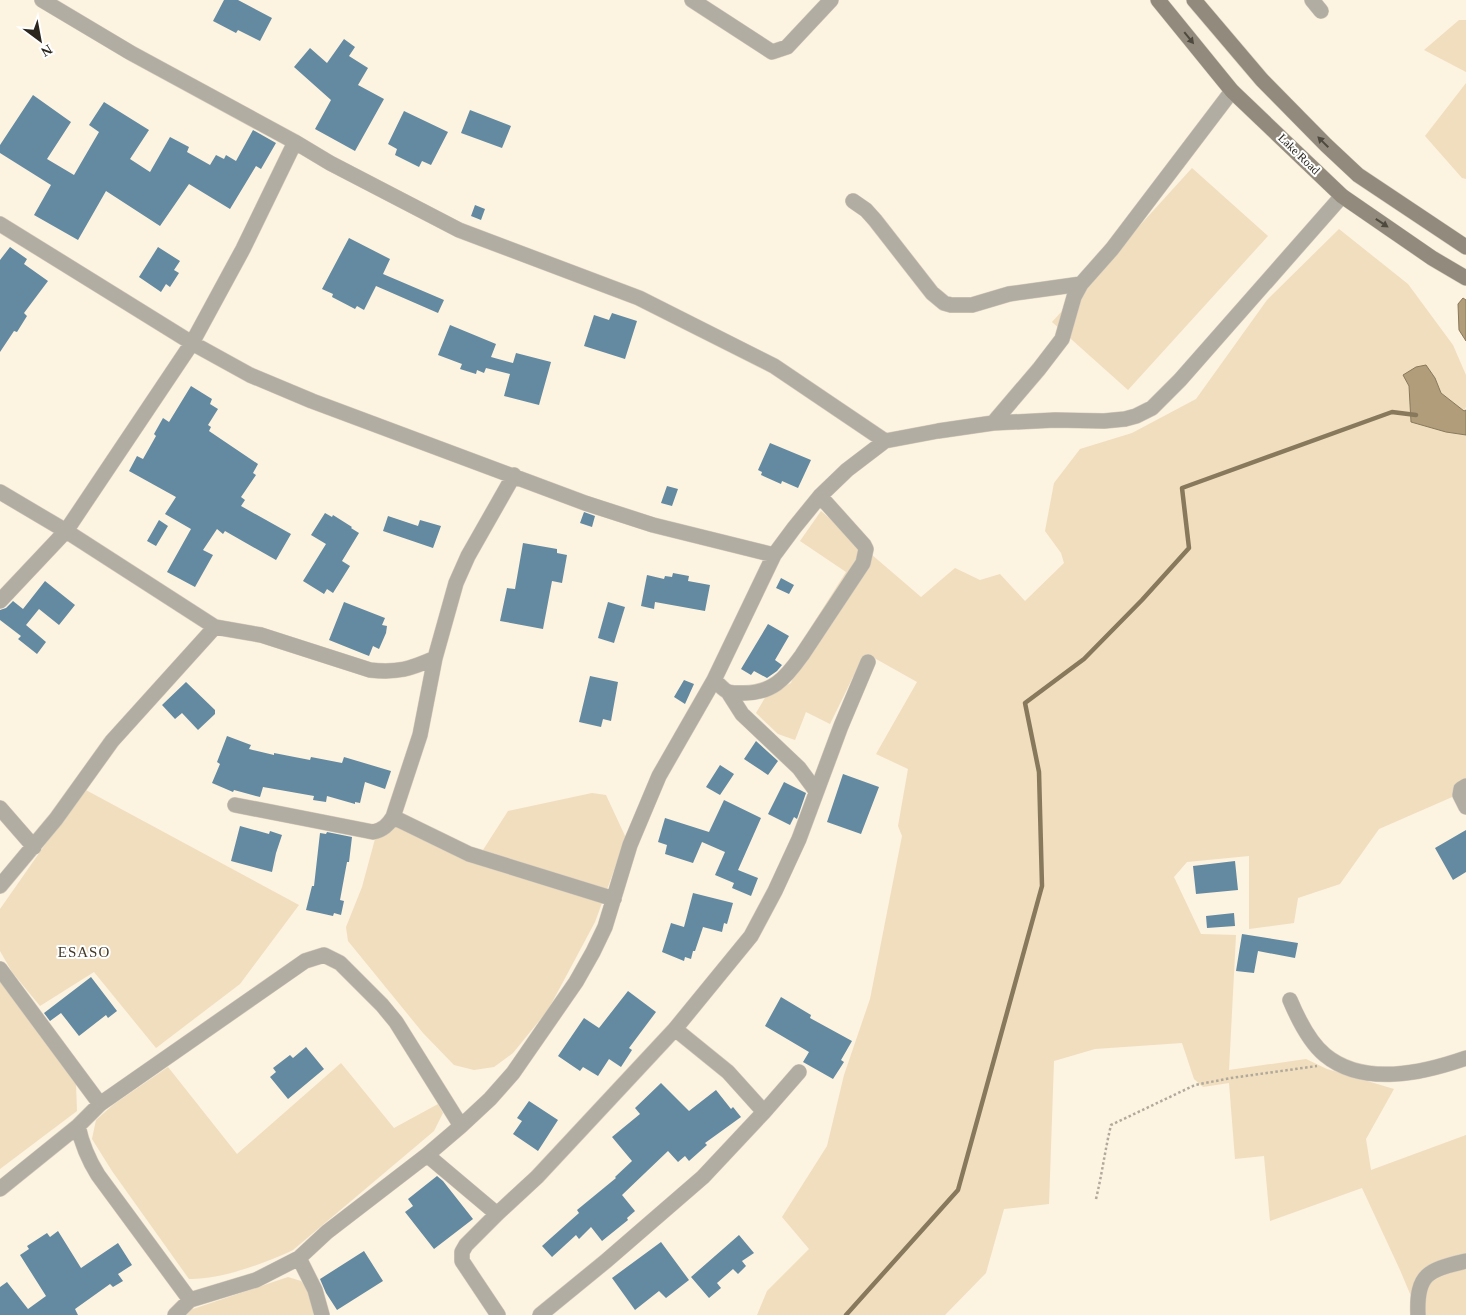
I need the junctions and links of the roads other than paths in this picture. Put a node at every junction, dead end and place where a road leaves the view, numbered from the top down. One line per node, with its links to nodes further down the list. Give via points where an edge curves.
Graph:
1 (42, 0): 7 (street, via 131,53)
2 (692, 0): 3 (street, via 772,52 786,47)
3 (831, 0)
4 (1158, 0): 6 (main road, Lake Road, one-way to 6)
5 (1194, 0): 11 (main road, Lake Road, one-way to 5, via 1352,169 1262,80)
6 (1232, 91): 8 (main road, Lake Road); 13 (street)
7 (295, 142): 14 (street, via 243,249); 16 (street, via 459,230 639,298 774,366)
8 (1342, 196): 12 (main road, Lake Road, one-way to 12); 15 (street, via 1152,408 1136,416 1111,420)
9 (853, 201): 13 (street, via 875,220 932,293 944,303 972,305 1009,294)
10 (0, 224): 14 (street)
11 (1466, 247)
12 (1466, 278)
13 (1081, 284): 15 (street, via 1062,338)
14 (192, 343): 17 (street, via 250,375 303,397); 20 (street)
15 (994, 423): 16 (street)
16 (885, 441): 19 (street)
17 (514, 475): 21 (street, via 584,503 653,525); 24 (street, via 456,583)
18 (0, 492): 20 (street)
19 (820, 496): 21 (street); 27 (street, via 864,545 863,563 802,655 779,682 766,691)
20 (66, 531): 22 (street); 23 (street)
21 (774, 555): 26 (street)
22 (0, 601)
23 (215, 627): 24 (street, via 261,635 370,670 408,669); 34 (street, via 112,741)
24 (435, 658): 33 (street, via 420,735)
25 (868, 662): 29 (street)
26 (714, 680): 27 (street); 36 (street, via 659,776 630,846)
27 (728, 692): 29 (street, via 742,714 793,762)
28 (1466, 786): 31 (street, via 1460,795)
29 (816, 791): 39 (street, via 800,839 751,936)
30 (235, 805): 33 (street, via 373,832 385,827)
31 (1466, 807)
32 (0, 808): 34 (street)
33 (393, 817): 36 (street, via 469,854)
34 (34, 847): 35 (street)
35 (0, 886)
36 (614, 899): 45 (street, via 605,927 576,982 513,1073)
37 (0, 969): 42 (street)
38 (1290, 1000): 40 (street, via 1319,1049 1341,1065 1393,1075 1440,1067)
39 (675, 1029): 43 (street, via 728,1072); 48 (street, via 537,1177)
40 (1466, 1058)
41 (798, 1072): 43 (street)
42 (100, 1104): 44 (street); 45 (street, via 305,961 324,955 340,963 387,1011)
43 (764, 1112): 55 (street, via 703,1177)
44 (78, 1126): 47 (street); 51 (street, via 87,1158)
45 (461, 1126): 46 (street)
46 (427, 1155): 48 (street); 49 (street, via 327,1232)
47 (0, 1189)
48 (497, 1214): 54 (street, via 466,1245 461,1256)
49 (299, 1258): 51 (street, via 256,1280); 53 (street, via 315,1290)
50 (1466, 1261): 56 (street, via 1426,1275 1419,1295)
51 (190, 1300): 52 (street)
52 (175, 1315)
53 (322, 1315)
54 (498, 1315)
55 (540, 1315)
56 (1418, 1315)

